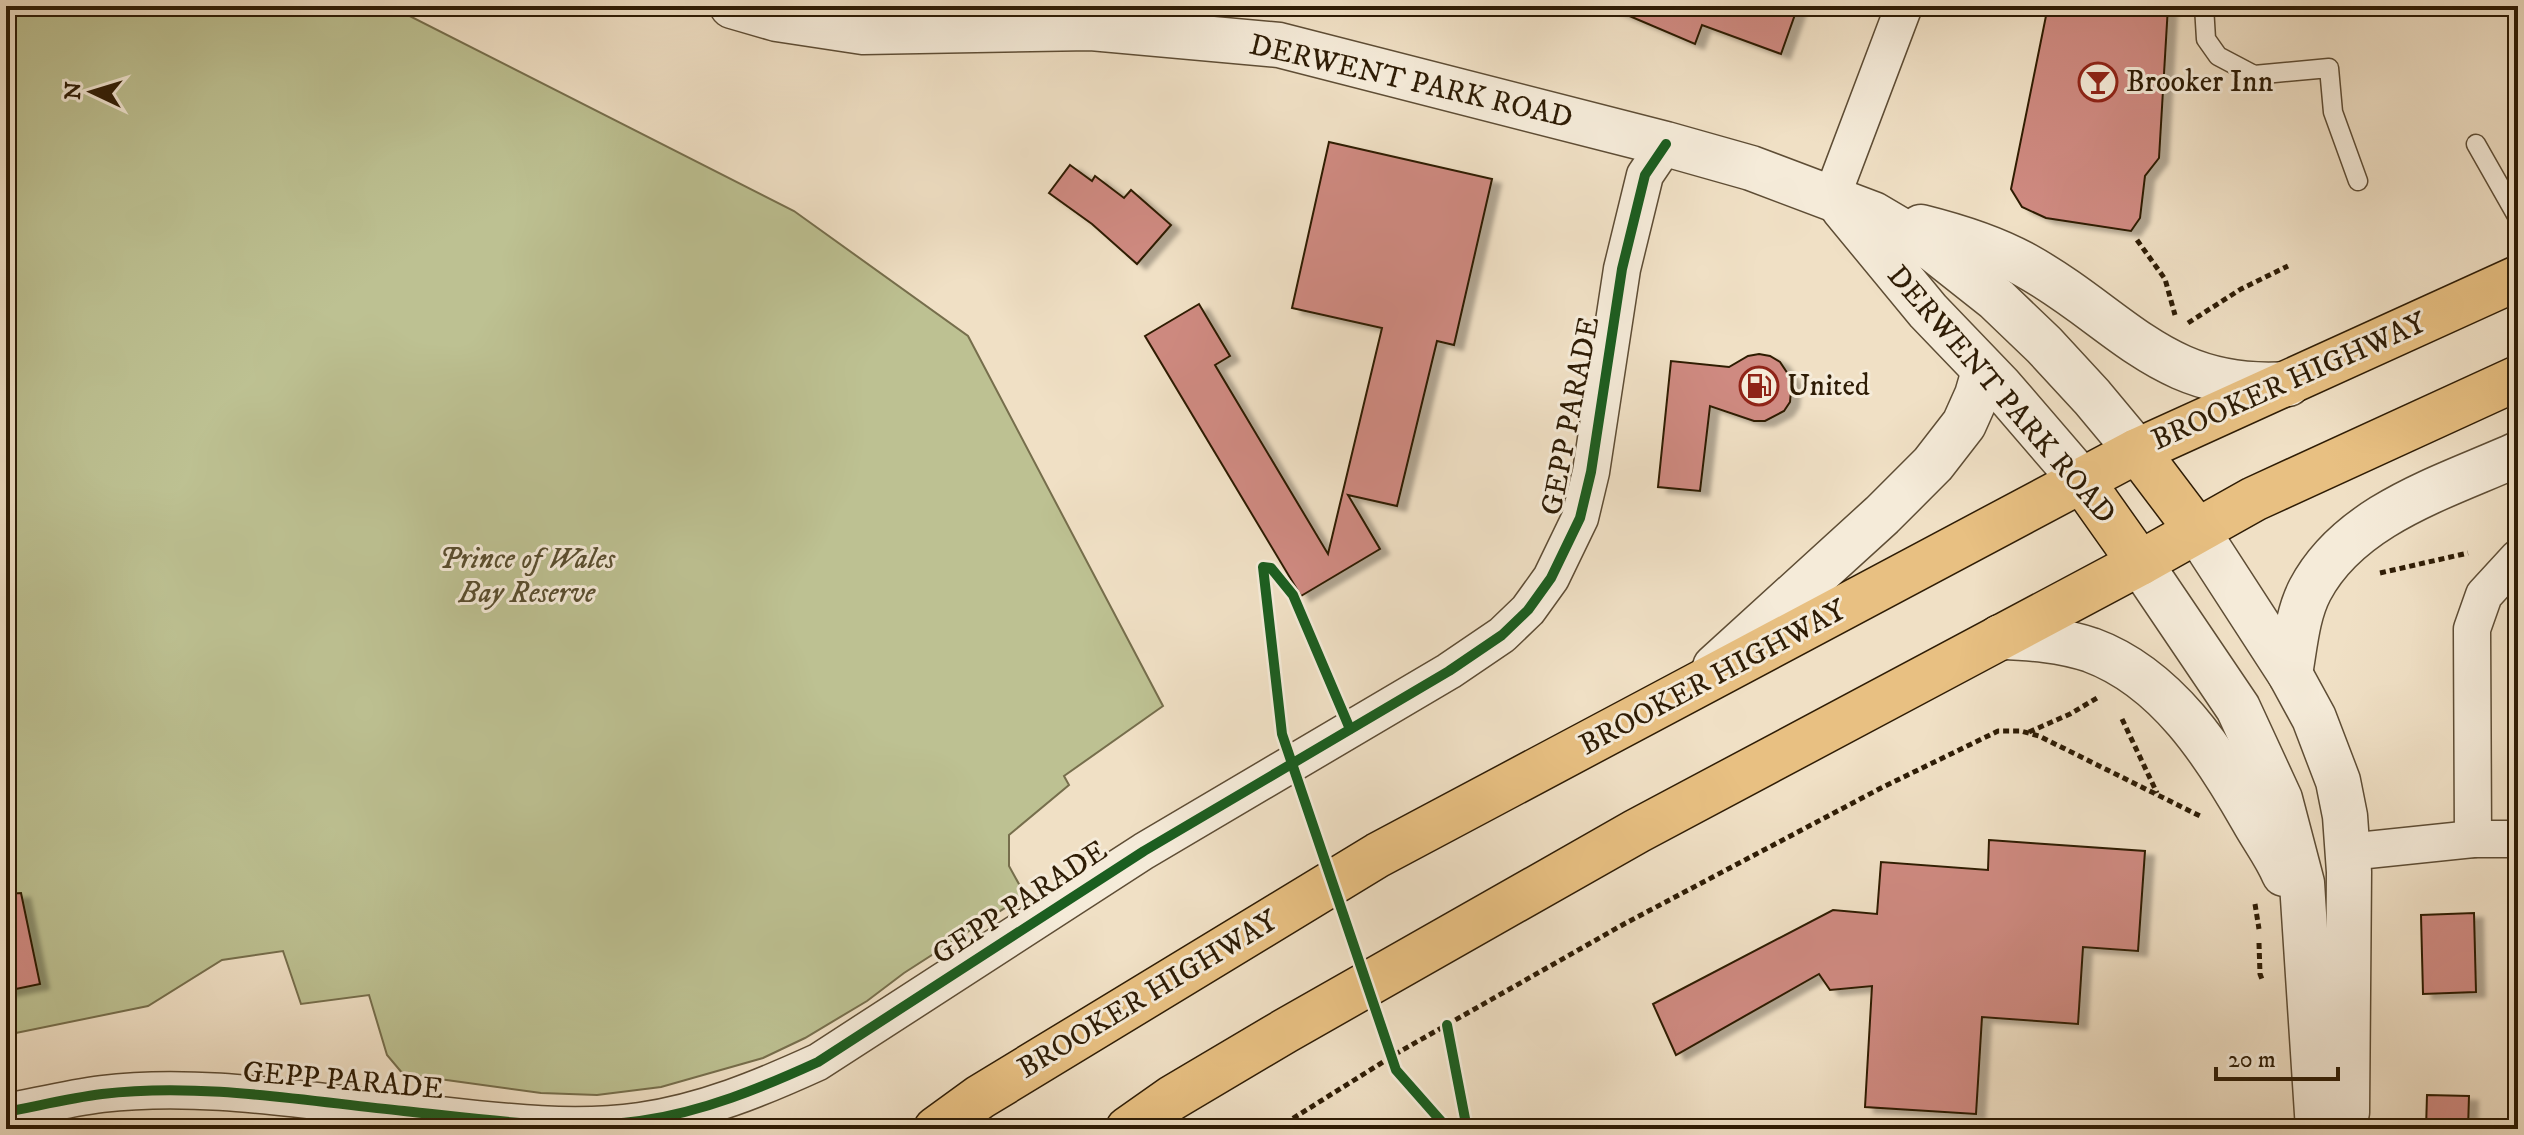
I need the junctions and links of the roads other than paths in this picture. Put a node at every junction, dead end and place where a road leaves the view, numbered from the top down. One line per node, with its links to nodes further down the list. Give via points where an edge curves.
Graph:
1 (732, 6): 4 (street, DERWENT PARK ROAD, via 863,32 1091,28 1279,45)
2 (1904, 6): 7 (street)
3 (2204, 6): 6 (lane, via 2206,39 2218,56 2254,75 2329,68 2333,112)
4 (1666, 144): 7 (street, DERWENT PARK ROAD, via 1763,172); 26 (street, GEPP PARADE, via 1645,175 1622,269 1580,518 1551,578 1528,610 1449,671 1144,851 818,1062 703,1108 639,1121 502,1121 168,1091 102,1094)
5 (2476, 144): 8 (lane)
6 (2358, 181)
7 (1847, 205): 10 (street, DERWENT PARK ROAD, via 1928,311); 12 (street, via 1960,237 2026,265 2185,371 2234,383); 13 (street, DERWENT PARK ROAD, via 1934,250 1996,299 2054,355)
8 (2518, 218)
9 (2518, 278): 12 (highway, BROOKER HIGHWAY)
10 (1984, 371): 15 (street, DERWENT PARK ROAD); 21 (street, via 1964,424 1933,464)
11 (2518, 378): 16 (highway)
12 (2288, 384): 13 (highway, BROOKER HIGHWAY)
13 (2137, 451): 15 (highway, BROOKER HIGHWAY); 16 (highway, DERWENT PARK ROAD)
14 (2518, 454): 20 (street, via 2397,509 2342,547 2310,591)
15 (2082, 481): 18 (highway, DERWENT PARK ROAD); 21 (highway, BROOKER HIGHWAY)
16 (2196, 529): 18 (highway); 20 (street, DERWENT PARK ROAD)
17 (2518, 558): 22 (street, via 2484,595 2472,629)
18 (2140, 563): 19 (highway); 25 (street, DERWENT PARK ROAD, via 2238,708 2280,799 2302,883)
19 (2000, 637): 25 (street, via 2041,639 2094,651 2138,676 2172,706 2224,769 2282,870); 28 (highway, via 1637,831 1285,1031)
20 (2290, 674): 24 (street, DERWENT PARK ROAD, via 2338,781)
21 (1690, 690): 27 (highway, BROOKER HIGHWAY, via 1378,855 980,1097)
22 (2473, 839): 23 (street); 24 (street)
23 (2518, 839)
24 (2348, 852): 30 (street, DERWENT PARK ROAD)
25 (2307, 944): 29 (street, DERWENT PARK ROAD)
26 (6, 1112)
27 (936, 1129)
28 (1128, 1129)
29 (2318, 1129)
30 (2343, 1129)

